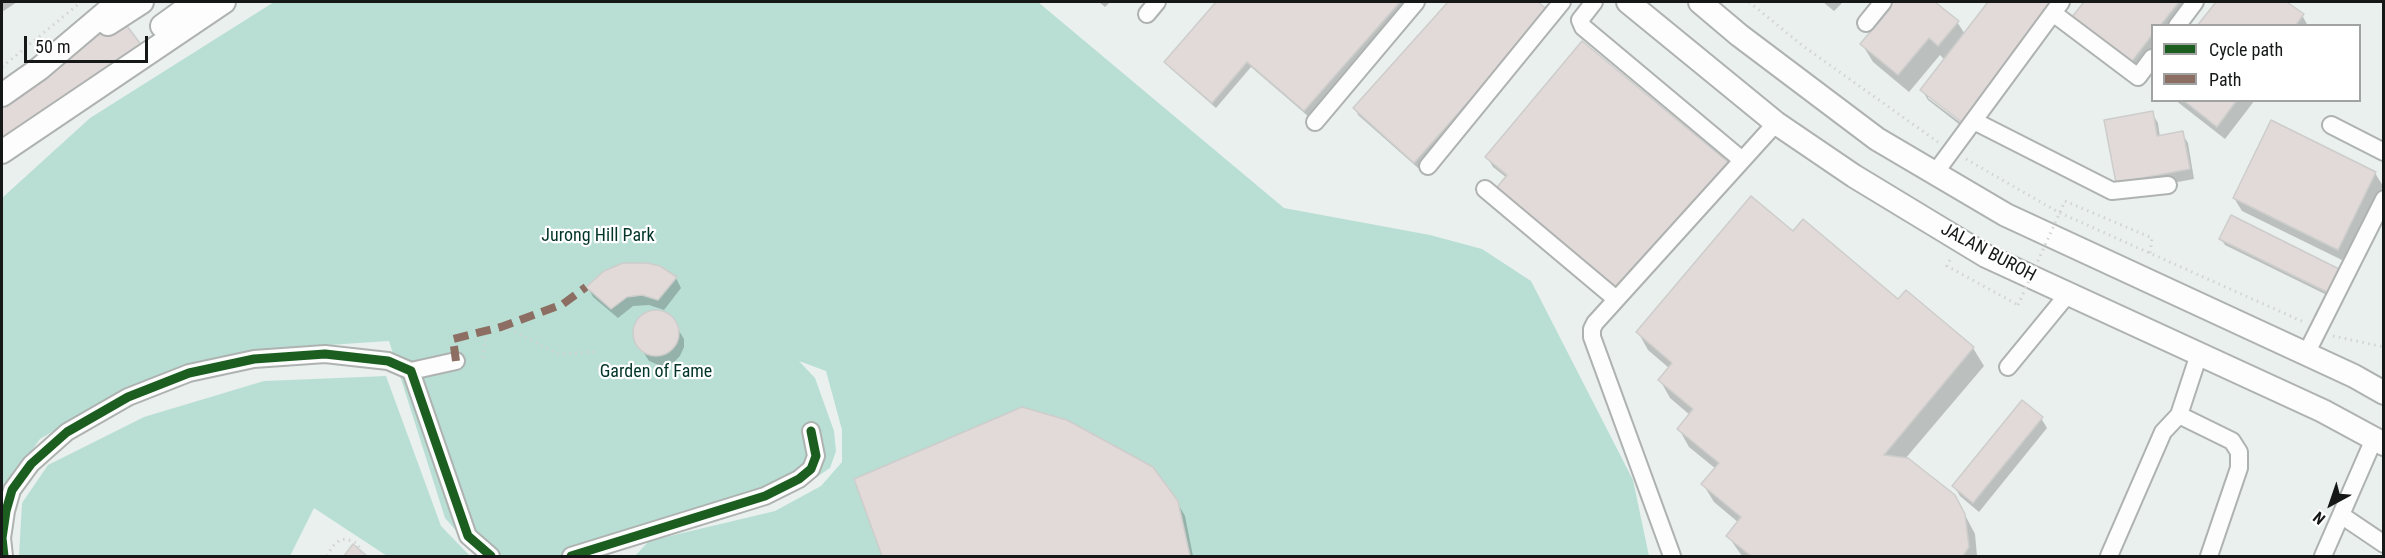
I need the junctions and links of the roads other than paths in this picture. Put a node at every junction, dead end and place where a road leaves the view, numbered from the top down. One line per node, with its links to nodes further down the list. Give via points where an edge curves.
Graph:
1 (118, 2): 16 (main road)
2 (142, 2): 16 (main road)
3 (195, 2): 18 (main road, via 121,56)
4 (224, 2): 18 (main road)
5 (1416, 2): 20 (street)
6 (1562, 2): 26 (street)
7 (1594, 2): 25 (street, via 1580,20 1583,27)
8 (1628, 2): 21 (main road, JALAN BUROH)
9 (1700, 2): 27 (main road, via 1877,139)
10 (1883, 2): 13 (street)
11 (2195, 2): 14 (street)
12 (2057, 7): 15 (street, via 2138,77); 19 (street)
13 (1866, 23)
14 (2178, 24)
15 (2151, 59)
16 (39, 69): 17 (main road)
17 (2, 95)
18 (65, 109): 23 (main road)
19 (1974, 121): 27 (street); 28 (street, via 2112,191)
20 (1315, 122)
21 (1776, 123): 25 (street); 31 (main road, JALAN BUROH, via 1854,176 1986,256)
22 (2331, 125): 24 (street)
23 (2, 152)
24 (2384, 152)
25 (1742, 160): 32 (street)
26 (1428, 166)
27 (1935, 173): 34 (main road, via 2006,215)
28 (2168, 185)
29 (1485, 189): 32 (street)
30 (2384, 199): 34 (street)
31 (2068, 294): 33 (main road, JALAN BUROH); 36 (street)
32 (1616, 299): 47 (street, via 1595,322 1592,337)
33 (2199, 354): 39 (street); 41 (main road, JALAN BUROH, via 2323,411)
34 (2306, 354): 38 (main road)
35 (456, 361): 37 (street)
36 (2008, 367)
37 (411, 371): 44 (street, via 388,362 325,354 254,359 189,373 128,397 67,432 31,464 12,490 2,538); 45 (street, via 468,536)
38 (2384, 393)
39 (2179, 415): 48 (street, via 2163,432); 49 (street, via 2232,441 2239,452 2240,468)
40 (811, 430): 46 (street, via 816,456 811,469 799,480 765,496)
41 (2379, 442): 42 (street)
42 (2341, 515): 43 (street); 50 (street)
43 (2384, 544)
44 (4, 556)
45 (490, 556)
46 (571, 556)
47 (1672, 556)
48 (2109, 556)
49 (2209, 556)
50 (2323, 556)

